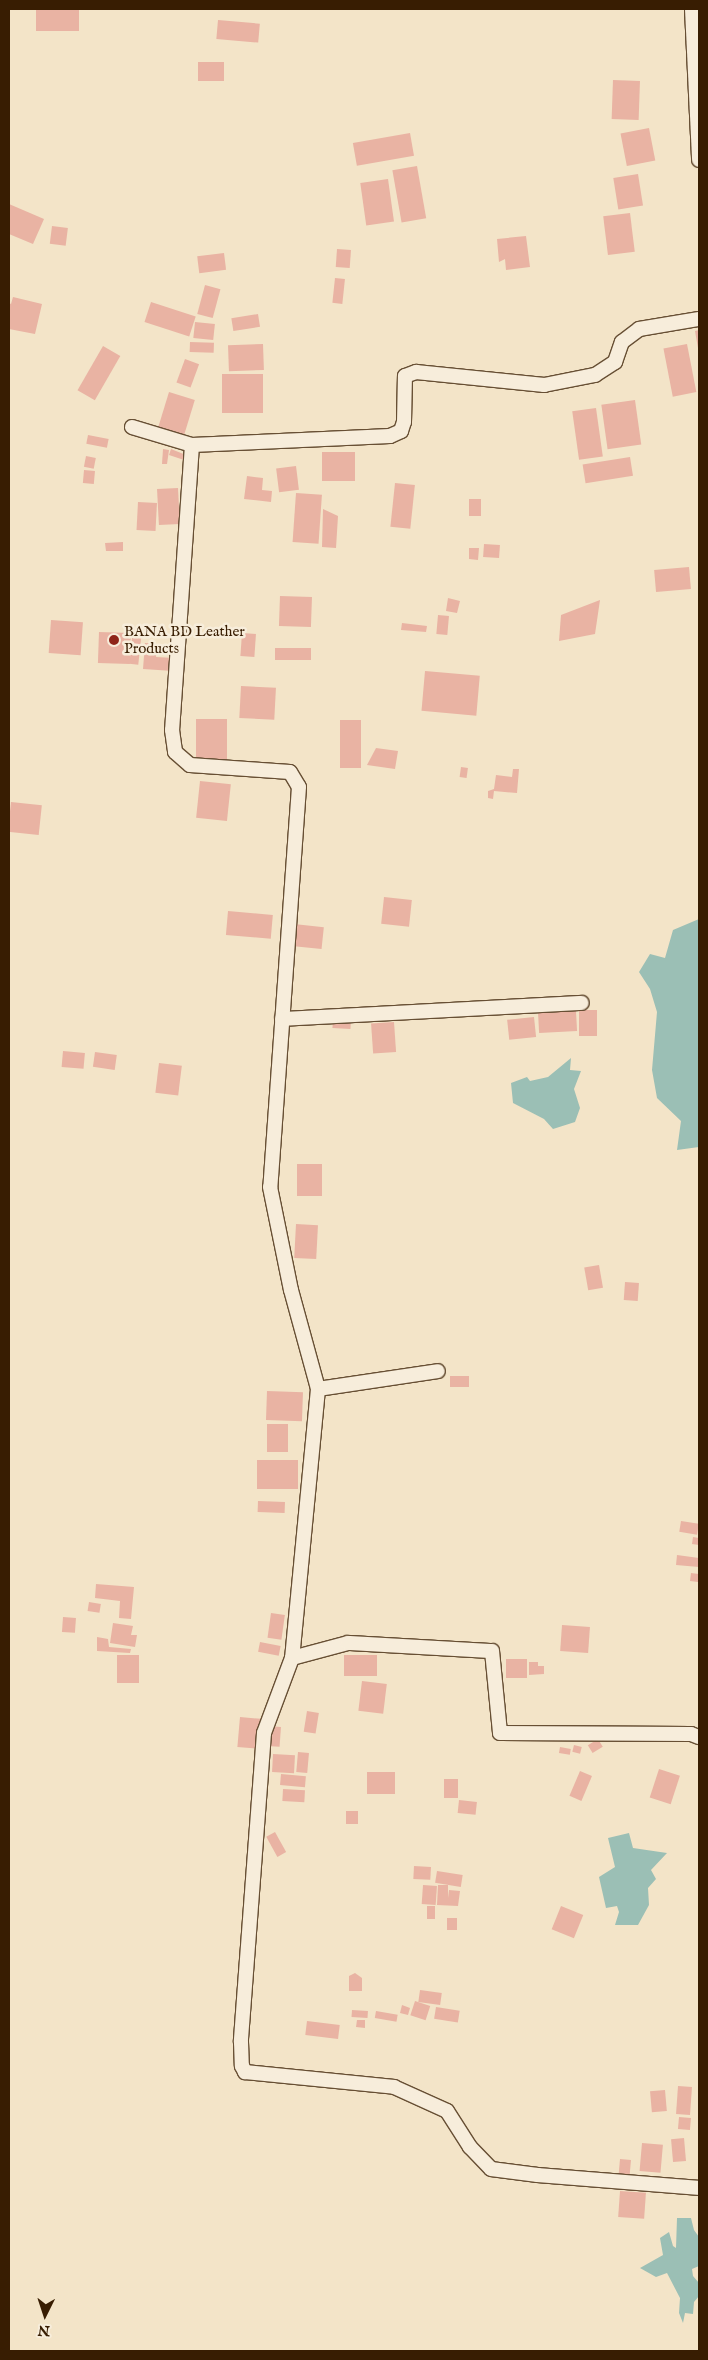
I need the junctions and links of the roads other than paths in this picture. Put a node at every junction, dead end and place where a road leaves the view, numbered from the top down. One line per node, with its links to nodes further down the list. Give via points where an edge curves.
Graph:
1 (692, 9): 2 (street)
2 (699, 160)
3 (699, 319): 5 (street, via 639,329 622,342 615,362 595,375 544,385 416,372 405,376 404,422 401,430 390,436)
4 (132, 427): 5 (street)
5 (192, 445): 7 (street, via 173,720 175,752 190,765 290,772 299,787)
6 (582, 1003): 7 (street)
7 (282, 1019): 9 (street, via 270,1187 291,1290)
8 (438, 1371): 9 (street)
9 (318, 1389): 10 (street)
10 (292, 1658): 11 (street, via 348,1643 492,1651 500,1733 691,1734); 12 (street, via 264,1733 241,2042 244,2072 394,2087 447,2111 470,2147 491,2169)
11 (699, 1737)
12 (699, 2188)

